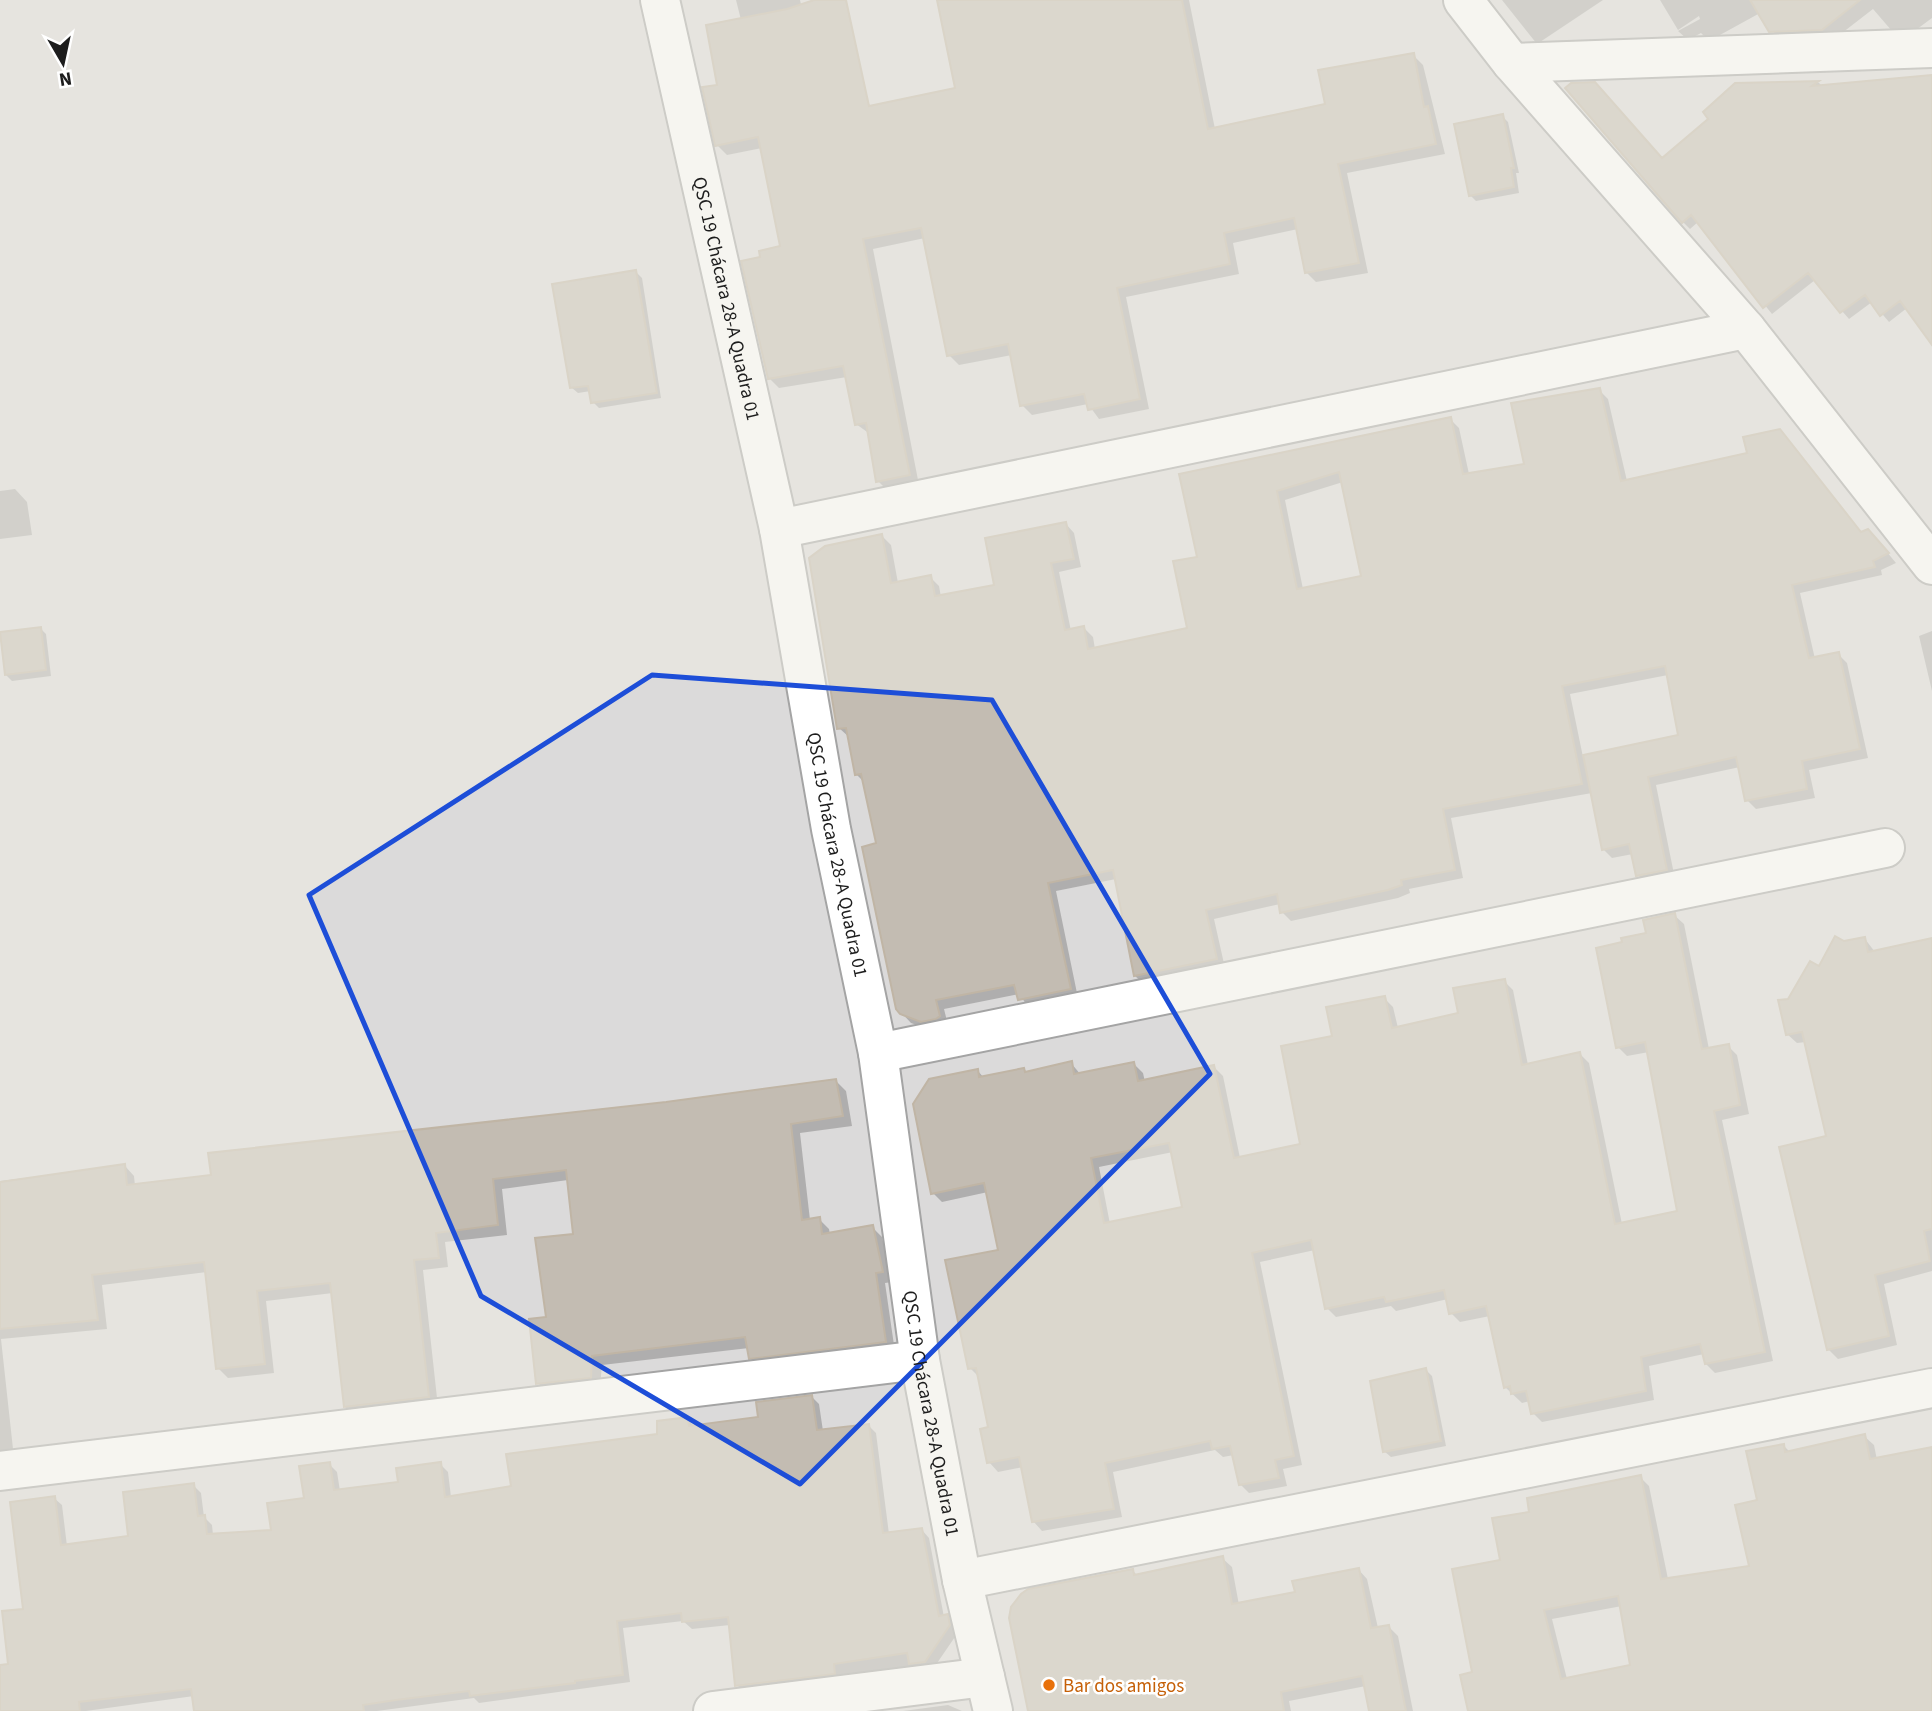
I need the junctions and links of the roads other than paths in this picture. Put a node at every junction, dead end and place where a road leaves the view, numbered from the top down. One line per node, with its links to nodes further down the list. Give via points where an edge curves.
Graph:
1 (1463, 0): 4 (street)
2 (666, 1): 6 (street, QSC 19 Chácara 28-A Quadra 01)
3 (1932, 48): 4 (street)
4 (1512, 63): 5 (street)
5 (1746, 329): 6 (street); 7 (street)
6 (779, 529): 9 (street, QSC 19 Chácara 28-A Quadra 01, via 831,829)
7 (1932, 565)
8 (1885, 848): 9 (street)
9 (878, 1053): 10 (street, QSC 19 Chácara 28-A Quadra 01)
10 (920, 1360): 12 (street); 13 (street, QSC 19 Chácara 28-A Quadra 01)
11 (1932, 1388): 13 (street)
12 (0, 1471)
13 (962, 1580): 14 (street, QSC 19 Chácara 28-A Quadra 01)
14 (989, 1694): 15 (street)
15 (713, 1711)

